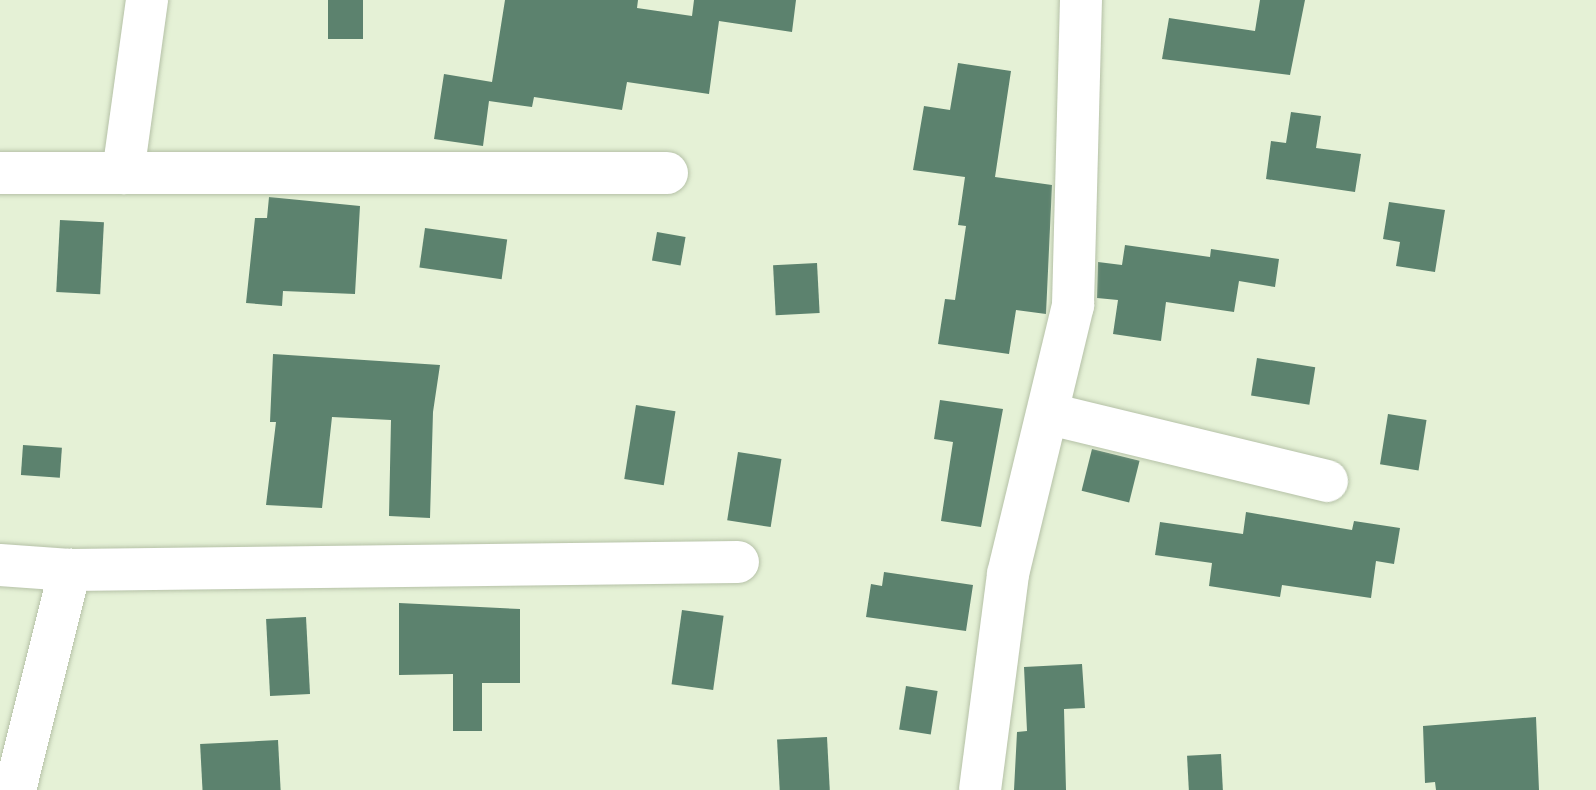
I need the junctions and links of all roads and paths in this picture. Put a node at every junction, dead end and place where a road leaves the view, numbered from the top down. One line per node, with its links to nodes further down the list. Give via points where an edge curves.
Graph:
1 (147, 0): 4 (street)
2 (1081, 0): 6 (street, via 1073,305)
3 (0, 173): 4 (street)
4 (123, 173): 5 (street)
5 (667, 173)
6 (1050, 414): 7 (street); 12 (street, via 1008,574)
7 (1327, 481)
8 (738, 562): 10 (street)
9 (0, 565): 10 (street)
10 (70, 570): 11 (street)
11 (15, 790)
12 (980, 790)

